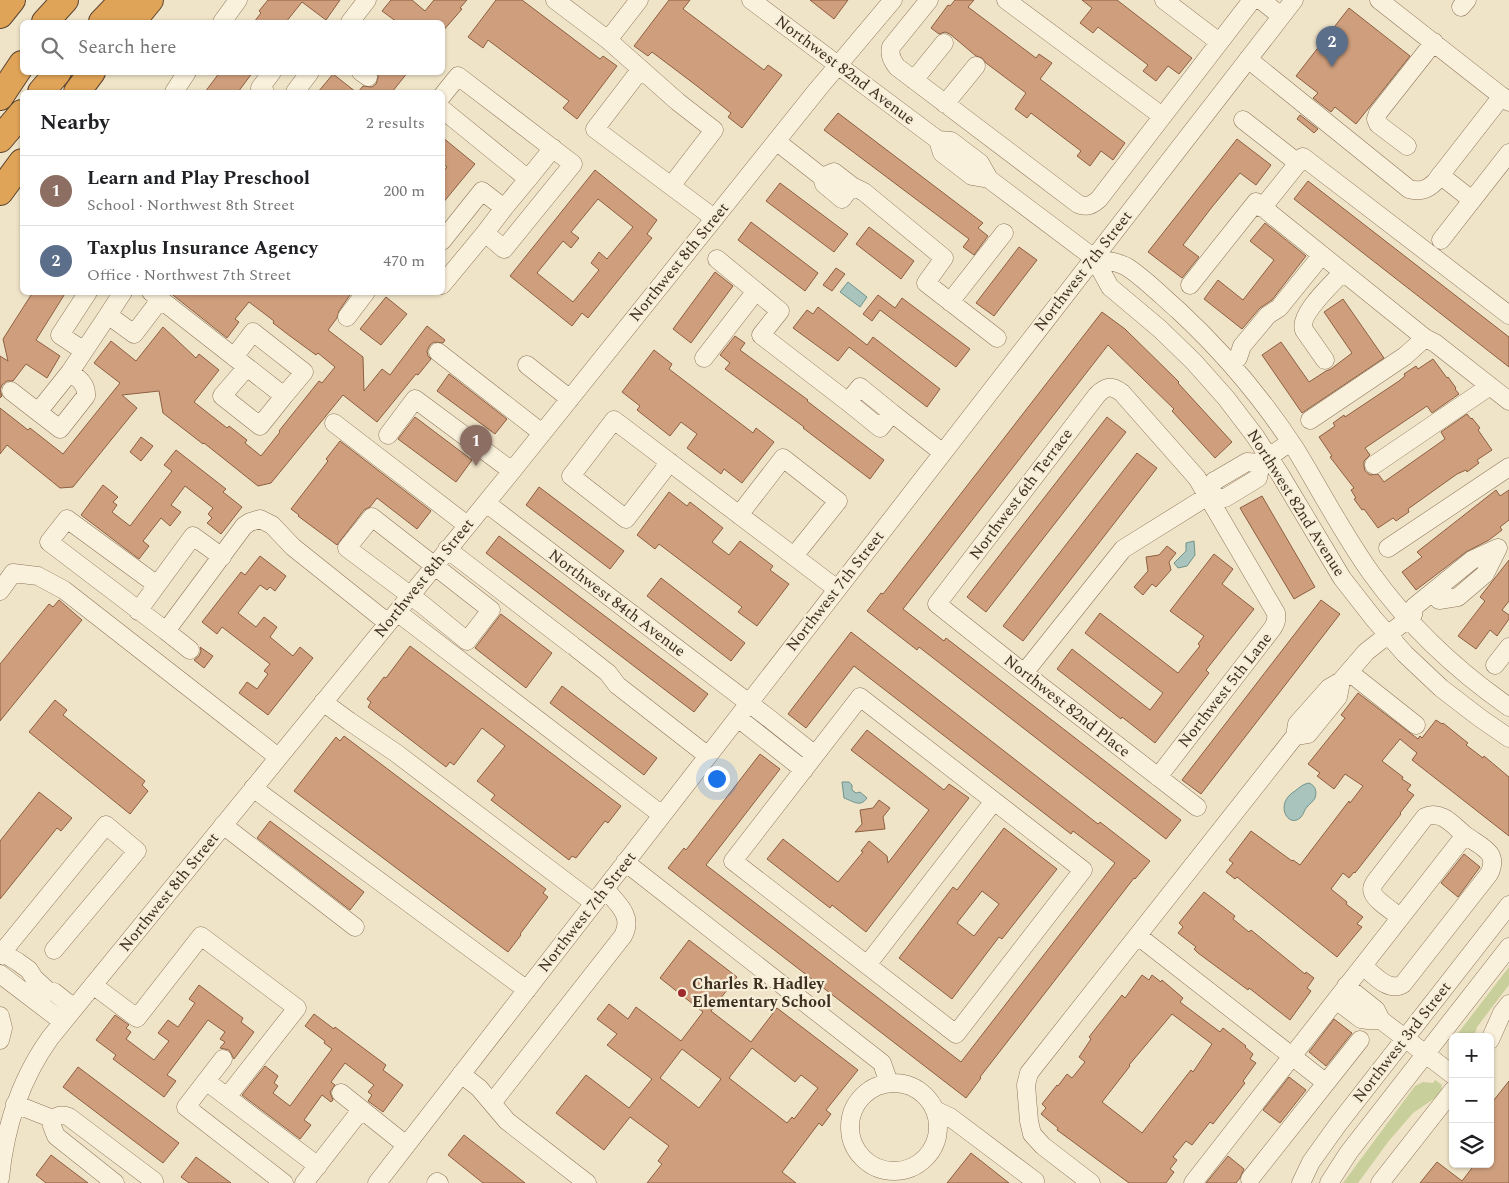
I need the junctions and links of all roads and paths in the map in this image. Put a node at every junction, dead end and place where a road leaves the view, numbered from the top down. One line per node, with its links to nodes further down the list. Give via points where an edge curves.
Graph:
1 (12, 0): 17 (highway)
2 (123, 0): 19 (highway)
3 (150, 0): 20 (highway)
4 (238, 0): 21 (street)
5 (367, 0): 22 (street)
6 (555, 0): 23 (street)
7 (639, 0): 23 (street)
8 (751, 0): 29 (street, Northwest 82nd Avenue)
9 (929, 0): 39 (street, via 890,52 897,67)
10 (1006, 0): 51 (street)
11 (1164, 0): 24 (street)
12 (1261, 0): 18 (street)
13 (1294, 0): 18 (street, Northwest 7th Street)
14 (1379, 0): 25 (street)
15 (885, 3): 29 (street, Northwest 8th Street)
16 (1242, 3): 24 (street)
17 (0, 15)
18 (1281, 16): 28 (street, Northwest 7th Street)
19 (104, 20)
20 (134, 20)
21 (223, 20)
22 (352, 20)
23 (608, 40): 32 (street)
24 (1219, 42): 51 (street)
25 (1434, 42): 47 (street); 55 (street, via 1376,119)
26 (944, 44): 39 (street)
27 (20, 48): 33 (highway)
28 (1248, 59): 60 (street, via 1409,190 1429,188); 73 (street, Northwest 7th Street)
29 (838, 66): 54 (street, Northwest 8th Street); 73 (street, Northwest 82nd Avenue, via 938,140 951,142 980,163 989,179)
30 (976, 66): 48 (street)
31 (20, 67): 46 (highway)
32 (641, 69): 62 (street, via 714,130); 62 (street, via 595,129)
33 (0, 71)
34 (55, 75): 40 (highway)
35 (90, 75): 41 (highway)
36 (185, 75): 42 (street)
37 (270, 75): 43 (street, via 260,88)
38 (308, 75): 44 (street)
39 (914, 80): 48 (street)
40 (43, 90)
41 (78, 90)
42 (175, 90)
43 (263, 90)
44 (296, 90)
45 (445, 92): 56 (street, via 458,76)
46 (0, 97)
47 (1506, 99): 60 (street)
48 (945, 104): 51 (street, via 1083,206 1099,199)
49 (445, 111): 61 (street)
50 (20, 115): 53 (highway)
51 (1162, 116)
52 (1242, 120): 58 (street)
53 (0, 139)
54 (776, 141): 67 (street, Northwest 8th Street); 83 (street, via 822,177 834,172 864,192 944,258 926,282)
55 (1407, 146)
56 (552, 148): 61 (street); 68 (street, via 573,164 504,248)
57 (1509, 153): 64 (street)
58 (1298, 163): 66 (street); 85 (street, via 1303,157)
59 (20, 165): 63 (highway)
60 (1440, 175): 64 (street)
61 (528, 179): 65 (street)
62 (671, 186): 67 (street)
63 (0, 192)
64 (1472, 200): 71 (street)
65 (504, 208): 68 (street); 70 (street, via 482,191)
66 (1262, 208): 72 (street); 77 (street, via 1256,202)
67 (714, 218): 102 (street, Northwest 8th Street)
68 (485, 233): 76 (street)
69 (1004, 233): 83 (street)
70 (445, 237)
71 (1441, 240)
72 (1320, 256): 75 (street); 93 (street, via 1279,308 1268,315 1260,333 1242,346)
73 (1094, 258): 93 (street, Northwest 82nd Avenue, via 1126,267); 97 (street, Northwest 82nd Avenue, via 1110,287 1160,329); 110 (street, Northwest 7th Street)
74 (717, 259): 78 (street)
75 (1342, 273): 88 (street); 92 (street, via 1311,307 1302,326)
76 (445, 282)
77 (1190, 285)
78 (756, 291): 91 (street); 110 (street, via 780,311 761,335 848,402 860,387)
79 (86, 295): 89 (street, via 60,335)
80 (121, 295): 84 (street)
81 (364, 295): 86 (street)
82 (155, 296): 84 (street, via 134,334); 94 (street)
83 (950, 302): 87 (street)
84 (108, 315): 89 (street)
85 (1509, 315)
86 (347, 317)
87 (997, 338)
88 (1425, 338): 98 (street, via 1435,342); 105 (street, via 1405,356)
89 (84, 351): 96 (street)
90 (438, 352): 107 (street)
91 (704, 358)
92 (1325, 360)
93 (1234, 361): 97 (street); 109 (street, Northwest 82nd Avenue)
94 (241, 362): 101 (street); 101 (street, via 222,396 260,426); 101 (street, via 253,332 304,372)
95 (527, 365): 102 (street)
96 (70, 372): 104 (street); 104 (street, via 82,382 86,396 60,429)
97 (1211, 381): 111 (street, Northwest 82nd Avenue, via 1241,417)
98 (1490, 386): 103 (street); 113 (street)
99 (1107, 387): 116 (street, Northwest 5th Lane, via 1122,393 1197,478); 131 (street, Northwest 6th Terrace, via 1096,395)
100 (11, 391): 104 (street)
101 (284, 396)
102 (570, 399): 107 (street, Northwest 8th Street)
103 (1509, 401)
104 (38, 412)
105 (1310, 420)
106 (334, 423): 119 (street)
107 (542, 433): 115 (street, Northwest 8th Street)
108 (388, 435): 115 (street, via 415,399)
109 (1290, 442): 111 (street); 134 (street, Northwest 82nd Avenue, via 1358,554 1386,594)
110 (943, 453): 128 (street, Northwest 7th Street)
111 (1265, 460): 116 (street, via 1247,462 1218,479); 136 (street, Northwest 82nd Avenue, via 1342,578)
112 (670, 462): 112 (street, via 614,420 571,476 626,519); 118 (street)
113 (1374, 465)
114 (1509, 467): 121 (street)
115 (512, 471): 117 (street, Northwest 8th Street)
116 (1208, 496): 140 (street, via 1122,549); 152 (street, Northwest 5th Lane, via 1276,613 1276,624)
117 (486, 503): 119 (street, Northwest 8th Street); 143 (street, Northwest 84th Avenue)
118 (739, 515): 123 (street); 123 (street, via 783,458 838,501)
119 (467, 525): 122 (street, Northwest 8th Street)
120 (1504, 543): 134 (street, via 1421,616)
121 (1388, 548)
122 (447, 550): 125 (street, Northwest 8th Street); 149 (street, via 608,672 616,685)
123 (794, 556): 128 (street)
124 (222, 557): 127 (street, via 193,536); 133 (street, via 244,526 260,519 272,525 293,547); 135 (street)
125 (434, 566): 130 (street, Northwest 8th Street); 130 (street, via 491,610 467,641); 130 (street, via 372,517 347,548)
126 (7, 572): 129 (street); 150 (street, via 38,576 64,590)
127 (157, 584): 132 (street); 132 (street, via 67,519 49,542)
128 (837, 589): 143 (street, Northwest 7th Street)
129 (0, 590)
130 (410, 596): 133 (street, Northwest 8th Street)
131 (937, 604): 140 (street, Northwest 82nd Place)
132 (138, 610): 135 (street)
133 (392, 617): 142 (street, Northwest 8th Street); 156 (street)
134 (1410, 617): 136 (street); 144 (street, Northwest 82nd Avenue, via 1452,664)
135 (166, 631): 138 (street)
136 (1388, 635): 141 (street, via 1366,652); 147 (street, Northwest 82nd Avenue, via 1441,688)
137 (1509, 647): 139 (street)
138 (190, 650)
139 (1495, 665)
140 (1024, 674): 152 (street, Northwest 82nd Place)
141 (1345, 677): 146 (street); 165 (street, via 1329,688 1297,724 1295,736)
142 (323, 702): 150 (street, Northwest 8th Street); 161 (street, via 396,753)
143 (749, 703): 145 (street, Northwest 7th Street); 148 (street, Northwest 84th Avenue)
144 (1509, 707)
145 (738, 718): 149 (street, Northwest 7th Street); 151 (street)
146 (1416, 725)
147 (1509, 738)
148 (815, 755): 151 (street); 154 (street, via 860,697)
149 (708, 756): 156 (street, Northwest 7th Street)
150 (278, 757): 153 (street, Northwest 8th Street)
151 (804, 770): 169 (street, via 733,861)
152 (1158, 777): 155 (street, Northwest 82nd Place)
153 (253, 788): 157 (street, Northwest 8th Street); 175 (street)
154 (994, 801): 169 (street); 169 (street, via 1083,870 956,1034)
155 (1197, 807)
156 (662, 815): 159 (street, Northwest 7th Street)
157 (223, 825): 164 (street); 173 (street, Northwest 8th Street)
158 (1465, 835): 163 (street); 163 (street, via 1442,816 1430,814 1425,817 1372,888 1376,898); 170 (street, via 1490,854 1493,863 1489,874 1403,984 1392,987)
159 (625, 862): 160 (street, Northwest 7th Street); 191 (street, via 882,1064)
160 (605, 888): 161 (street, Northwest 7th Street); 195 (street, via 626,915 623,936)
161 (594, 903): 175 (street, Northwest 7th Street)
162 (1509, 905): 181 (street, Northwest 3rd Street)
163 (1400, 917): 170 (street)
164 (355, 927)
165 (1138, 936): 185 (street); 214 (street, via 1027,1079 1032,1134 1042,1146)
166 (1509, 947): 184 (street, Northwest 3rd Street)
167 (54, 950): 168 (street, via 137,851 106,825)
168 (1, 953): 171 (street)
169 (867, 965)
170 (1363, 966): 176 (street)
171 (29, 970): 174 (street, via 17,975); 178 (street, via 39,971 49,980)
172 (0, 974): 174 (street)
173 (93, 985): 178 (street, Northwest 8th Street); 194 (street, via 137,1018 201,936 297,1008)
174 (16, 986): 178 (street)
175 (527, 990): 188 (street, Northwest 7th Street)
176 (1341, 993): 181 (street, via 1376,1010 1381,1020); 185 (street)
177 (1509, 1004): 180 (street)
178 (68, 1015): 196 (street, Northwest 8th Street, via 40,1052)
179 (0, 1016): 182 (street, via 3,1028)
180 (1493, 1033)
181 (1405, 1038): 184 (street); 216 (street, Northwest 3rd Street, via 1319,1151)
182 (0, 1040)
183 (1360, 1040): 190 (street)
184 (1426, 1054): 187 (street); 206 (street, Northwest 3rd Street, via 1349,1152)
185 (1292, 1056): 190 (street); 215 (street)
186 (223, 1059): 189 (street)
187 (1449, 1072)
188 (461, 1074): 195 (street); 202 (street, Northwest 7th Street)
189 (206, 1081): 194 (street); 209 (street, via 186,1107)
190 (1325, 1082): 207 (street)
191 (890, 1083): 198 (street, via 912,1086 929,1100); 198 (street, via 869,1090 860,1098 850,1118 849,1129 855,1150 871,1166 886,1171 903,1171 923,1161 936,1143 938,1120)
192 (341, 1093): 197 (street)
193 (1449, 1095): 217 (street)
194 (227, 1097): 203 (street)
195 (492, 1103): 212 (street, via 507,1121)
196 (15, 1104): 199 (street); 200 (street, Northwest 8th Street)
197 (361, 1110): 202 (street); 203 (street)
198 (935, 1110): 213 (street, via 950,1117)
199 (53, 1119): 205 (street, via 69,1116); 208 (street, via 56,1136)
200 (5, 1121): 201 (street, Northwest 8th Street)
201 (3, 1142): 204 (street, Northwest 8th Street)
202 (406, 1145): 211 (street, Northwest 7th Street)
203 (318, 1166): 210 (street)
204 (0, 1178)
205 (142, 1179)
206 (1332, 1179)
207 (1250, 1182)
208 (115, 1183)
209 (284, 1183)
210 (304, 1183)
211 (377, 1183)
212 (587, 1183)
213 (1034, 1183)
214 (1091, 1183)
215 (1193, 1183)
216 (1301, 1183)
217 (1380, 1183)

